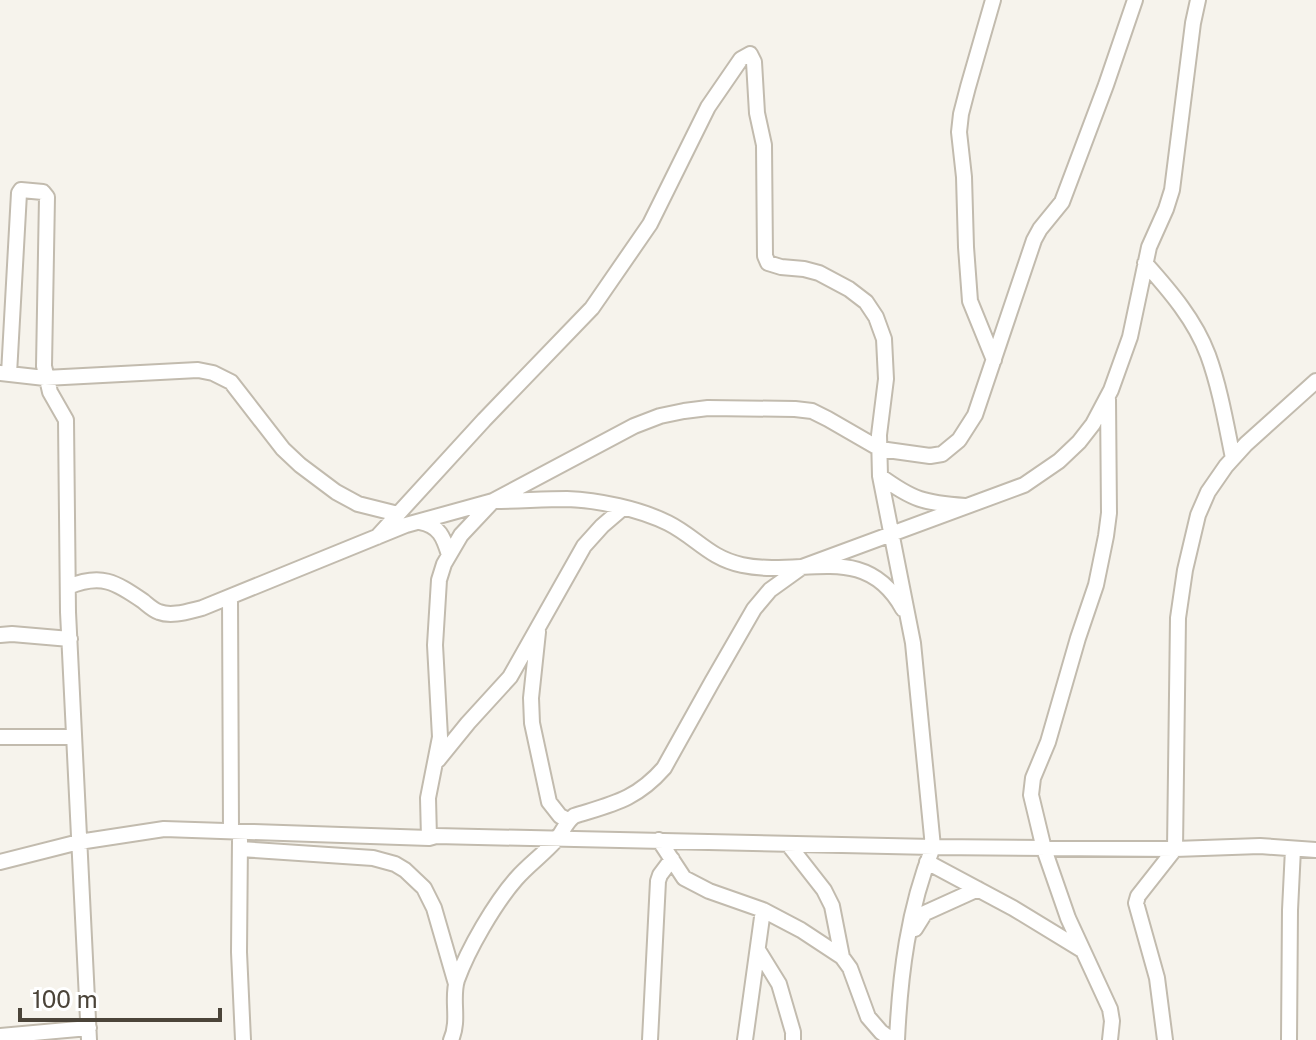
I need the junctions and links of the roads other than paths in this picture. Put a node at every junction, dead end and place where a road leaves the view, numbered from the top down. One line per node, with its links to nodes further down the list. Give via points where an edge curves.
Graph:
1 (993, 0): 5 (street, via 959,132 970,301)
2 (1135, 0): 5 (street, via 1062,202 1034,240)
3 (1198, 0): 4 (street, via 1172,190)
4 (1145, 263): 9 (street, via 1130,337); 11 (street, via 1190,320 1208,355)
5 (994, 360): 10 (street, via 975,415 942,454)
6 (5, 373): 7 (street); 7 (street, via 19,193 24,189 47,197)
7 (45, 378): 16 (street, via 213,373 231,382 283,449 319,480 346,499); 22 (street, via 66,420)
8 (1316, 381): 11 (street)
9 (1108, 394): 14 (street, via 1093,424 1059,461 1024,485); 40 (street, via 1106,536 1096,585 1033,778 1032,805)
10 (880, 449): 12 (street); 13 (street, via 812,411 684,411 634,426); 16 (street, via 886,359 876,317 866,302 834,280 774,266 765,256 764,145 750,54 708,107 650,224 592,308)
11 (1233, 458): 41 (street, via 1198,515 1180,604)
12 (880, 476): 14 (street, via 923,501); 18 (street)
13 (493, 501): 15 (street, via 566,499); 17 (street); 20 (street)
14 (969, 506): 18 (street)
15 (623, 508): 21 (street, via 664,521 724,560 760,568); 24 (street, via 584,546)
16 (398, 514): 19 (street)
17 (419, 522): 19 (street); 20 (street, via 439,531)
18 (893, 534): 21 (street); 25 (street)
19 (377, 537): 23 (street)
20 (449, 555): 30 (street, via 437,596)
21 (802, 567): 25 (street, via 852,567 874,576 895,595); 31 (street, via 754,609 657,776 630,798)
22 (68, 587): 23 (street, via 83,580 106,580 161,613 202,608); 27 (street)
23 (230, 597): 32 (street)
24 (539, 624): 30 (street, via 510,677); 31 (street, via 532,723 549,802)
25 (910, 625): 38 (street)
26 (0, 635): 27 (street)
27 (70, 639): 29 (street)
28 (0, 737): 29 (street)
29 (74, 737): 36 (street)
30 (436, 763): 33 (street, via 428,798)
31 (568, 820): 34 (street)
32 (236, 830): 33 (street); 36 (street, via 164,829); 39 (street)
33 (429, 838): 34 (street)
34 (558, 838): 35 (street); 53 (street, via 501,899)
35 (659, 840): 37 (street); 44 (street)
36 (79, 842): 45 (street); 54 (street)
37 (788, 844): 38 (street); 52 (street, via 832,906)
38 (933, 847): 40 (street); 46 (street)
39 (240, 849): 53 (street, via 373,858 405,870 424,888 434,908); 57 (street)
40 (1044, 849): 41 (street); 50 (street)
41 (1175, 849): 42 (street); 63 (street, via 1136,903 1157,978)
42 (1293, 849): 43 (street); 64 (street)
43 (1316, 850)
44 (672, 859): 48 (street, via 688,881); 59 (street, via 660,875 657,892)
45 (0, 862)
46 (927, 862): 47 (street); 51 (street)
47 (978, 889): 50 (street); 51 (street, via 925,913)
48 (763, 910): 49 (street); 52 (street)
49 (758, 950): 60 (street); 61 (street, via 779,984)
50 (1082, 951): 62 (street, via 1112,1015)
51 (905, 952): 56 (street)
52 (842, 957): 56 (street, via 868,1017)
53 (456, 984): 58 (street)
54 (89, 1034): 55 (street)
55 (0, 1036)
56 (886, 1038)
57 (243, 1040)
58 (451, 1040)
59 (650, 1040)
60 (745, 1040)
61 (793, 1040)
62 (1110, 1040)
63 (1165, 1040)
64 (1289, 1040)

